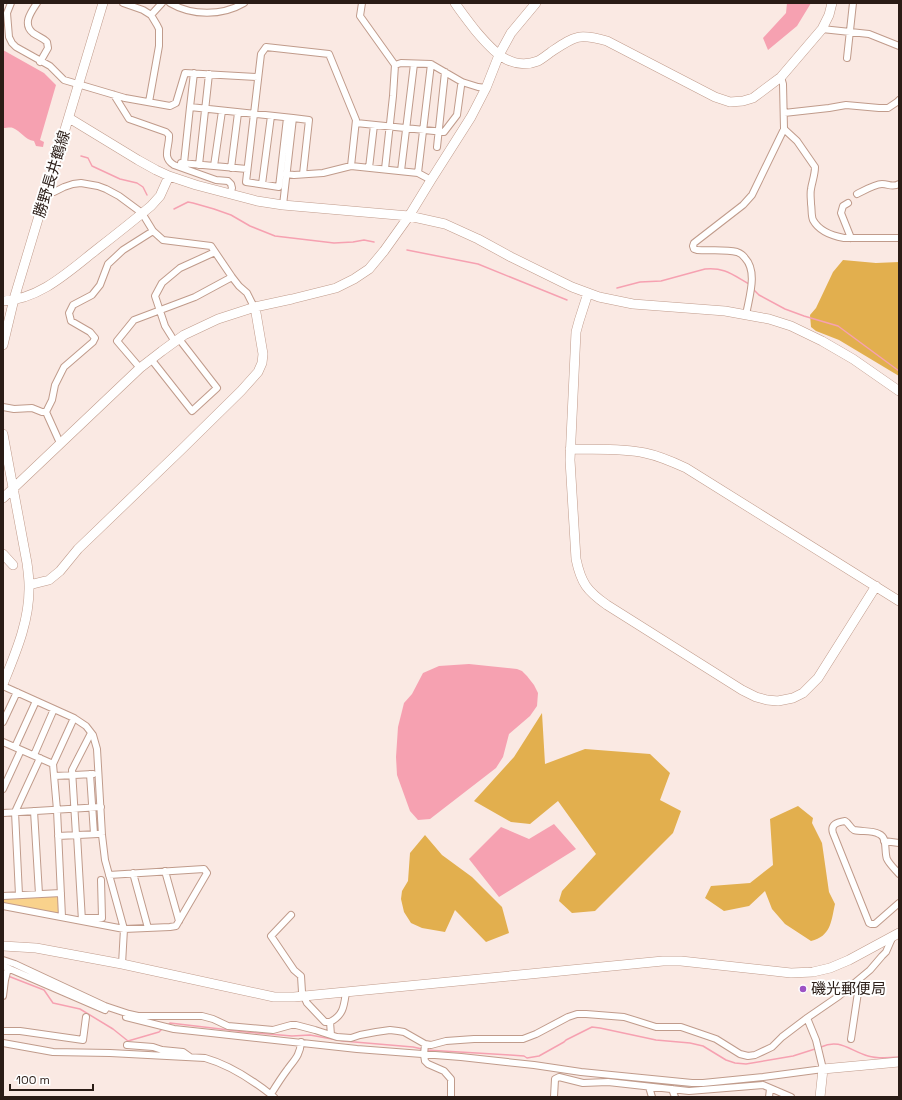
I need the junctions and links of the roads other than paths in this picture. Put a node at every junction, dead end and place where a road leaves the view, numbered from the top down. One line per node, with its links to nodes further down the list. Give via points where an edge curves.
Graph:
1 (12, 3): 19 (street, via 7,13 9,37 16,47)
2 (37, 3): 19 (street, via 28,18 28,24 31,31 47,42 48,48)
3 (103, 3): 29 (street, 勝野長井鶴線)
4 (124, 3): 13 (street)
5 (162, 3): 13 (street)
6 (170, 3): 7 (street, via 199,13 226,11)
7 (244, 3)
8 (362, 3): 22 (street, via 360,16)
9 (455, 3): 17 (street)
10 (536, 3): 17 (street, via 511,34)
11 (832, 3): 14 (street)
12 (853, 3): 15 (street)
13 (151, 15): 33 (street, via 159,29 159,39)
14 (822, 29): 15 (street); 27 (street)
15 (850, 32): 16 (street, via 869,34); 18 (street)
16 (899, 46)
17 (499, 55): 27 (street, via 513,63 525,64 538,61 578,37 594,37 730,102 753,98); 30 (street)
18 (847, 58)
19 (40, 62): 29 (street, via 50,66 64,80)
20 (414, 64): 21 (street); 22 (street); 46 (street)
21 (431, 64): 23 (street); 48 (street)
22 (395, 65): 45 (street)
23 (445, 72): 28 (street); 49 (street)
24 (194, 73): 25 (street); 33 (street, via 185,73 176,103 170,106); 34 (street)
25 (209, 74): 26 (street); 35 (street)
26 (258, 77): 39 (street); 43 (street, via 261,54 266,47 329,54)
27 (781, 77): 38 (street)
28 (462, 82): 30 (street); 49 (street, via 457,115 444,132)
29 (78, 84): 31 (street); 41 (street, 勝野長井鶴線)
30 (486, 88): 65 (street, via 471,117)
31 (114, 95): 33 (street); 51 (street, via 128,119 169,135)
32 (899, 100): 38 (street, via 888,108 846,104)
33 (149, 102)
34 (190, 107): 35 (street); 52 (street)
35 (206, 109): 36 (street); 53 (street)
36 (222, 111): 37 (street); 54 (street)
37 (238, 113): 39 (street); 56 (street)
38 (784, 113): 47 (street)
39 (254, 115): 40 (street); 58 (street)
40 (271, 116): 42 (street); 66 (street)
41 (69, 118): 64 (street, via 138,160); 68 (street, 勝野長井鶴線)
42 (290, 118): 62 (street); 63 (street, via 309,120); 66 (street, via 279,187)
43 (356, 123): 44 (street); 55 (street)
44 (374, 125): 45 (street); 57 (street)
45 (390, 126): 46 (street); 59 (street)
46 (406, 128): 48 (street); 60 (street)
47 (784, 129): 76 (street, via 797,141 815,167 810,190 814,221 827,233 836,237); 85 (street, via 752,195 743,205 698,239 693,246 697,250 740,253 746,258 752,271 752,278)
48 (423, 130): 49 (street); 61 (street)
49 (439, 131): 50 (street)
50 (437, 147)
51 (169, 162): 52 (street); 69 (street, via 216,180 228,181 232,188)
52 (184, 163): 53 (street)
53 (199, 165): 54 (street)
54 (214, 166): 56 (street)
55 (352, 166): 57 (street); 63 (street, via 323,173)
56 (231, 168): 58 (street)
57 (369, 168): 59 (street)
58 (247, 169): 66 (street, via 246,182)
59 (385, 169): 60 (street)
60 (402, 171): 61 (street)
61 (418, 173): 65 (street)
62 (286, 174): 63 (street); 72 (street)
63 (303, 174)
64 (170, 176): 69 (street); 73 (street, via 160,196)
65 (431, 180): 74 (street)
66 (262, 184)
67 (899, 184): 70 (street, via 882,184)
68 (47, 191): 73 (street, via 54,192 81,183 98,186 119,196); 81 (street, 勝野長井鶴線)
69 (230, 194): 72 (street)
70 (857, 194)
71 (848, 203): 76 (street, via 843,206 841,213)
72 (284, 205): 74 (street)
73 (142, 214): 75 (street); 81 (street, via 46,288 26,297)
74 (409, 216): 80 (street, via 445,224); 83 (street, via 379,257 354,279 336,288)
75 (153, 231): 78 (street, via 163,240 211,246); 92 (street, via 123,250 108,264 100,286 92,295 73,305 69,313 71,321 90,332 95,338 64,367)
76 (851, 238): 77 (street)
77 (899, 238)
78 (215, 252): 79 (street); 84 (street, via 180,268 162,283 156,296)
79 (232, 276): 83 (street); 84 (street, via 195,297)
80 (588, 293): 85 (street, via 633,304); 95 (street, via 576,332)
81 (14, 299): 82 (street); 87 (street, 勝野長井鶴線)
82 (3, 301)
83 (255, 306): 86 (street, via 218,319); 100 (street, via 262,354 258,372 193,439 78,549 60,571 49,580)
84 (160, 311): 86 (street, via 165,326); 89 (street, via 134,320 116,341)
85 (746, 315): 90 (street, via 791,326 822,341)
86 (177, 340): 88 (street); 88 (street, via 217,388 192,411)
87 (3, 345)
88 (151, 359): 89 (street)
89 (140, 368): 94 (street)
90 (899, 391)
91 (3, 407): 92 (street, via 32,408)
92 (46, 412): 94 (street)
93 (3, 434): 96 (street)
94 (60, 443): 96 (street)
95 (570, 449): 101 (street, via 644,453 673,462); 101 (street, via 576,559 578,571 588,590 607,605 756,697 778,701 793,698 809,688 818,678)
96 (14, 488): 97 (street); 100 (street)
97 (3, 498)
98 (3, 554): 99 (street)
99 (13, 565)
100 (29, 585): 103 (street, via 24,628)
101 (876, 586): 102 (street)
102 (899, 601)
103 (3, 685): 104 (street)
104 (17, 692): 105 (street); 108 (street)
105 (36, 701): 106 (street); 111 (street)
106 (54, 709): 107 (street); 112 (street)
107 (74, 718): 109 (street); 113 (street)
108 (3, 722)
109 (91, 733): 114 (street, via 97,749); 116 (street, via 72,770)
110 (3, 742): 111 (street)
111 (18, 748): 112 (street); 118 (street)
112 (37, 757): 113 (street); 124 (street)
113 (53, 764): 117 (street)
114 (98, 773): 115 (street); 120 (street)
115 (90, 774): 116 (street); 119 (street)
116 (72, 775): 117 (street); 121 (street)
117 (55, 776): 122 (street)
118 (3, 789)
119 (92, 807): 120 (street); 121 (street); 127 (street)
120 (101, 807): 126 (street)
121 (75, 809): 122 (street); 128 (street)
122 (57, 810): 123 (street); 129 (street)
123 (34, 811): 124 (street); 138 (street)
124 (15, 812): 125 (street); 139 (street)
125 (3, 813)
126 (102, 833): 127 (street); 135 (street)
127 (94, 834): 128 (street)
128 (76, 835): 129 (street); 145 (street)
129 (58, 836): 137 (street)
130 (884, 842): 131 (street); 134 (street, via 887,859); 141 (street, via 880,834 851,829 845,820 832,827 870,923 875,924)
131 (899, 843)
132 (165, 871): 133 (street); 146 (street); 146 (street, via 204,869 207,873)
133 (133, 873): 135 (street); 147 (street)
134 (899, 874)
135 (109, 875): 148 (street)
136 (101, 880): 145 (street, via 102,918)
137 (61, 893): 138 (street); 144 (street)
138 (39, 894): 139 (street)
139 (19, 895): 140 (street)
140 (3, 896)
141 (899, 903)
142 (3, 906): 144 (street)
143 (291, 915): 157 (street, via 271,936 301,976)
144 (62, 917): 145 (street)
145 (82, 919): 148 (street)
146 (179, 921): 147 (street, via 176,926)
147 (148, 928): 148 (street)
148 (124, 929): 152 (street)
149 (896, 934): 154 (street, via 886,952); 155 (street, via 849,960 813,972 791,973 664,961)
150 (3, 946): 152 (street, via 36,948)
151 (3, 960): 162 (street, via 105,1006 129,1014 202,1016 228,1026 273,1030 296,1025)
152 (122, 964): 157 (street, via 274,997)
153 (6, 967): 156 (street); 164 (street, via 108,1011 146,1022 174,1029)
154 (860, 979): 159 (street); 163 (street)
155 (346, 992): 157 (street); 160 (street, via 343,1011)
156 (3, 996)
157 (304, 996): 160 (street, via 311,1008 325,1022)
158 (86, 1017): 161 (street, via 83,1040)
159 (807, 1018): 166 (street, via 772,1047 748,1056 740,1054 716,1038 681,1028 656,1027 624,1017 586,1014 568,1017 523,1039 474,1039); 171 (street, via 817,1043)
160 (330, 1022): 162 (street)
161 (3, 1031)
162 (331, 1035): 166 (street, via 351,1038 376,1032 398,1031)
163 (851, 1039)
164 (301, 1042): 168 (street); 175 (street, via 300,1052)
165 (3, 1043): 169 (street, via 54,1052)
166 (425, 1044): 168 (street)
167 (127, 1045): 169 (street, via 183,1052)
168 (424, 1055): 171 (street, via 692,1083); 176 (street, via 428,1064 444,1071 451,1079)
169 (191, 1058): 175 (street, via 205,1058 217,1062)
170 (899, 1062): 171 (street)
171 (823, 1069): 182 (street)
172 (649, 1087): 173 (street); 177 (street, via 583,1082 559,1077 555,1079); 178 (street)
173 (672, 1089): 174 (street, via 763,1085); 179 (street)
174 (770, 1089): 180 (street); 181 (street)
175 (273, 1096)
176 (450, 1097)
177 (554, 1097)
178 (652, 1097)
179 (675, 1097)
180 (769, 1097)
181 (791, 1097)
182 (820, 1097)

